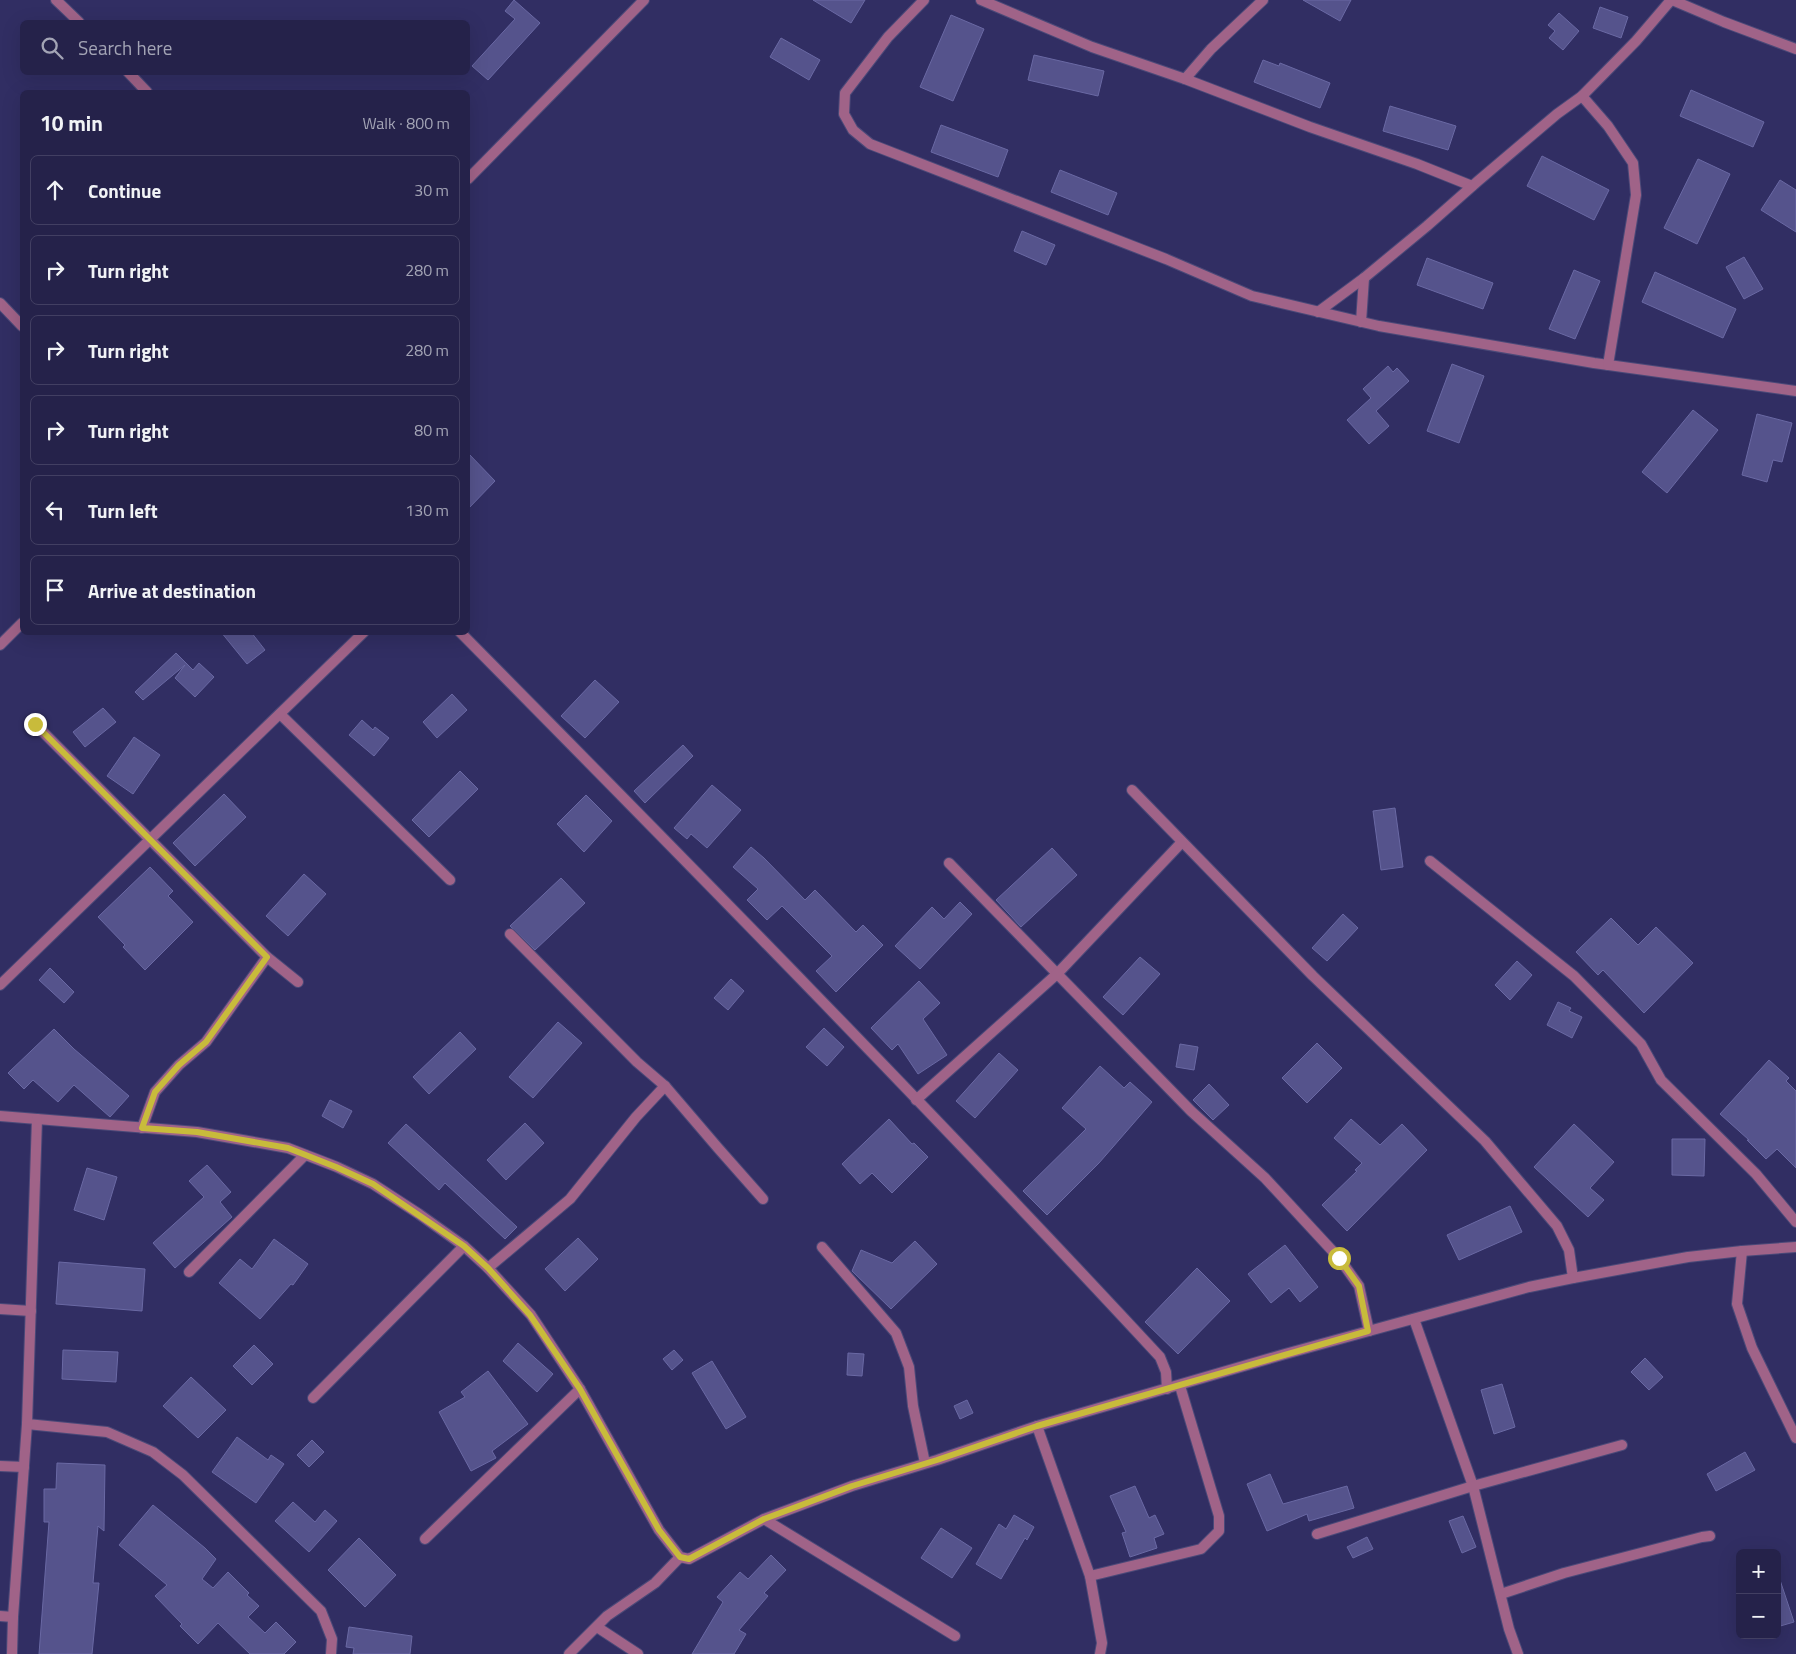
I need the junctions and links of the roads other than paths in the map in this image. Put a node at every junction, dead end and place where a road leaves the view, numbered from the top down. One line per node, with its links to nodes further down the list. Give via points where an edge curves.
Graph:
1 (56, 0): 7 (street)
2 (644, 0): 13 (street)
3 (924, 0): 17 (street, via 888,37 845,93 844,114 853,130 870,144 1166,259 1252,296)
4 (981, 0): 10 (street, via 1092,47)
5 (1263, 0): 10 (street, via 1211,49)
6 (1671, 0): 8 (street); 12 (street)
7 (76, 20)
8 (1796, 49)
9 (131, 75): 11 (street)
10 (1185, 79): 14 (street)
11 (145, 90)
12 (1582, 96): 14 (street); 20 (street, via 1608,126 1633,163 1636,195)
13 (470, 177)
14 (1472, 186): 15 (street)
15 (1364, 278): 17 (street); 18 (street)
16 (0, 303): 19 (street)
17 (1318, 312): 18 (street)
18 (1361, 322): 20 (street)
19 (20, 324)
20 (1608, 364): 21 (street)
21 (1796, 391)
22 (20, 625): 25 (street)
23 (361, 635): 26 (street)
24 (463, 635): 40 (street)
25 (0, 646)
26 (280, 714): 29 (street); 33 (street)
27 (35, 724): 29 (street)
28 (1132, 790): 30 (street)
29 (150, 839): 35 (street); 38 (street)
30 (1182, 842): 36 (street); 53 (street, via 1313,976 1485,1141 1557,1226 1569,1250)
31 (1430, 862): 46 (street, via 1574,976 1641,1044 1661,1080 1756,1174)
32 (949, 863): 36 (street)
33 (450, 880)
34 (510, 934): 39 (street)
35 (267, 957): 37 (street); 43 (street, via 206,1042 155,1092)
36 (1057, 974): 40 (street); 57 (street, via 1191,1111 1265,1178 1339,1258 1359,1286)
37 (298, 982)
38 (0, 985)
39 (665, 1086): 45 (street); 51 (street, via 570,1199)
40 (916, 1100): 60 (street, via 1030,1216 1160,1357 1166,1372)
41 (0, 1116): 42 (street)
42 (37, 1119): 43 (street); 55 (street)
43 (142, 1128): 44 (street, via 249,1140)
44 (305, 1155): 47 (street, via 373,1184); 52 (street)
45 (763, 1199)
46 (1796, 1222)
47 (464, 1246): 51 (street); 61 (street)
48 (822, 1247): 66 (street, via 896,1333 909,1367)
49 (1796, 1247): 50 (street)
50 (1742, 1251): 53 (street, via 1688,1257); 64 (street, via 1736,1304 1752,1348)
51 (488, 1268): 59 (street, via 530,1315)
52 (189, 1272)
53 (1573, 1278): 56 (street)
54 (0, 1309): 55 (street)
55 (31, 1311): 62 (street)
56 (1414, 1318): 57 (street); 69 (street)
57 (1368, 1331): 58 (street)
58 (1180, 1386): 60 (street); 75 (street, via 1219,1516 1219,1531 1201,1549)
59 (580, 1389): 73 (street); 74 (street, via 659,1530)
60 (1166, 1389): 63 (street)
61 (313, 1398)
62 (27, 1424): 68 (street); 82 (street, via 107,1432 153,1452 183,1475 321,1611 332,1639)
63 (1037, 1426): 66 (street); 75 (street)
64 (1796, 1438)
65 (1622, 1445): 69 (street)
66 (925, 1463): 70 (street)
67 (0, 1466): 68 (street)
68 (24, 1467): 78 (street)
69 (1473, 1486): 71 (street); 76 (street)
70 (764, 1519): 74 (street, via 689,1559); 80 (street)
71 (1317, 1534)
72 (1710, 1536): 76 (street, via 1564,1573)
73 (425, 1539)
74 (680, 1557): 79 (street, via 655,1582 607,1616)
75 (1090, 1576): 85 (street, via 1102,1643)
76 (1501, 1594): 86 (street)
77 (0, 1616): 78 (street)
78 (13, 1617): 81 (street)
79 (597, 1627): 83 (street); 84 (street)
80 (955, 1636)
81 (12, 1654)
82 (331, 1654)
83 (569, 1654)
84 (638, 1654)
85 (1100, 1654)
86 (1518, 1654)

